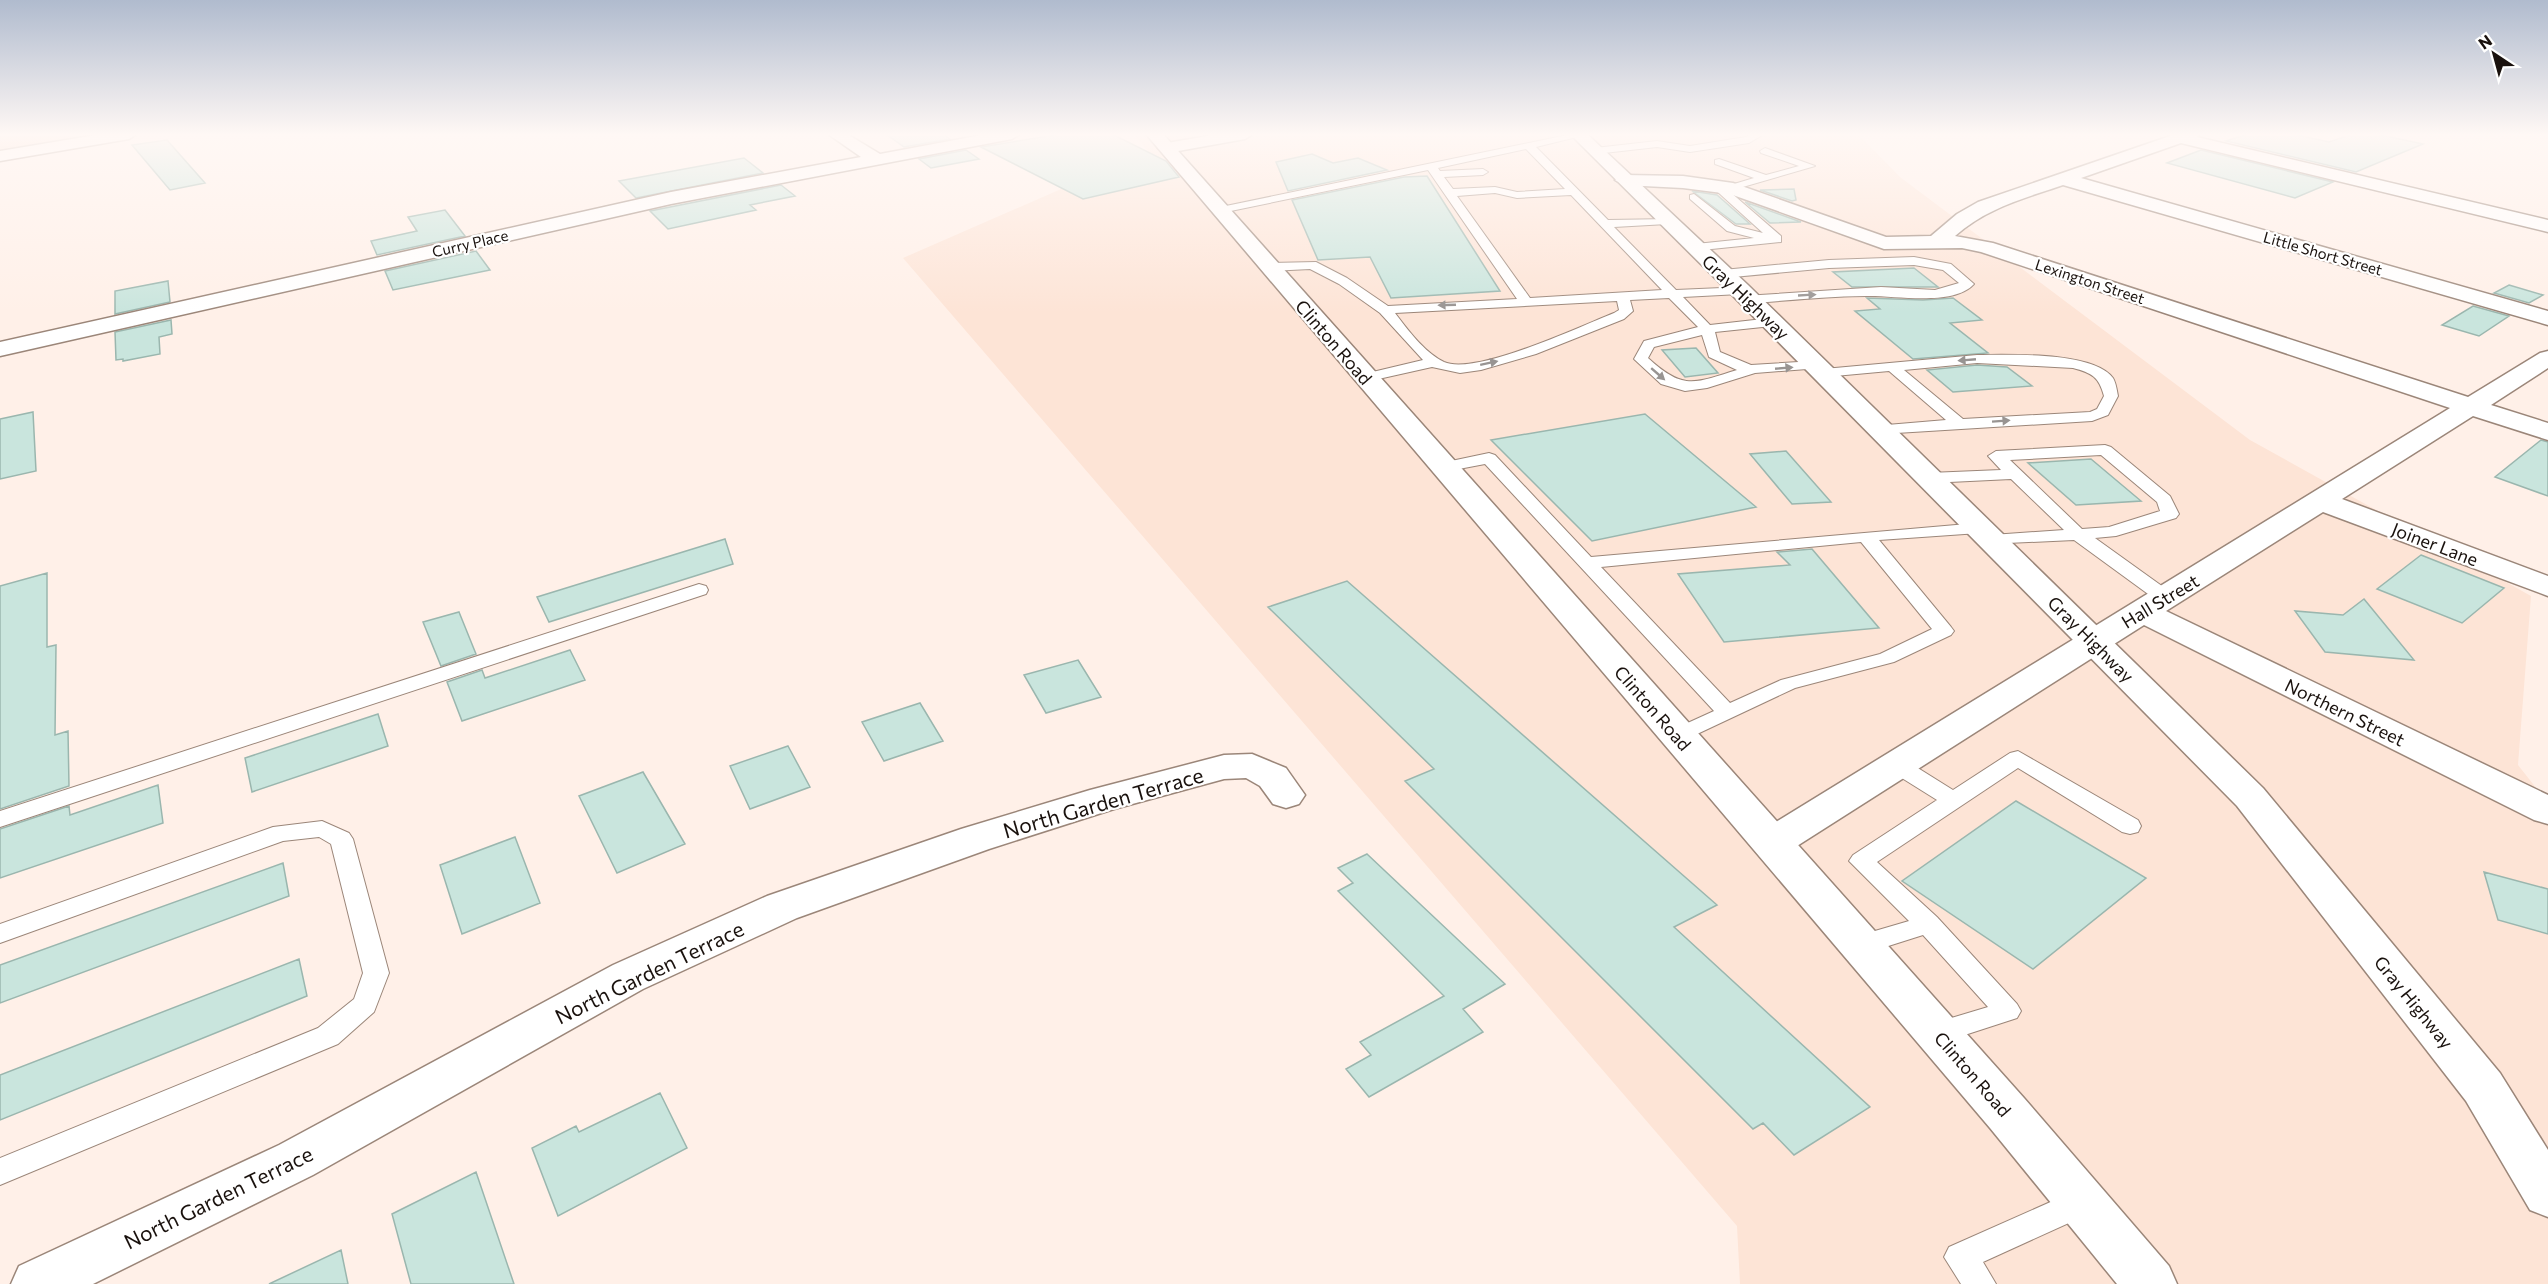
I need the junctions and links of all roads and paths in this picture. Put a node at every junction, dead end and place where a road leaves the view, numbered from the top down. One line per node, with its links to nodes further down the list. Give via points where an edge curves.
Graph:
1 (692, 194): 33 (main road, Curry Place)
2 (1207, 194): 15 (main road, Clinton Road)
3 (1307, 194): 15 (lane)
4 (1451, 194): 28 (lane)
5 (1512, 194): 6 (lane)
6 (1538, 194)
7 (1576, 194): 17 (lane)
8 (1639, 194): 16 (main road, Gray Highway)
9 (1677, 194): 14 (main road, Lexington Street)
10 (1744, 194): 14 (lane)
11 (2019, 194): 20 (main road, via 1964,218)
12 (2114, 194): 30 (main road, Little Short Street)
13 (2419, 194): 18 (main road)
14 (1726, 207): 19 (lane); 19 (lane, via 1731,229); 20 (main road, Lexington Street, via 1884,243)
15 (1221, 210): 22 (main road, Clinton Road)
16 (1667, 221): 17 (lane); 21 (main road, Gray Highway)
17 (1605, 224): 26 (lane)
18 (2548, 226)
19 (1777, 239): 21 (lane)
20 (1934, 244): 40 (main road, Lexington Street, via 1962,242 1986,247)
21 (1696, 248): 24 (main road, Gray Highway)
22 (1269, 267): 29 (lane, via 1312,265); 39 (main road, Clinton Road)
23 (1810, 268): 24 (lane); 25 (lane, via 1912,265 1937,270 1950,283); 25 (lane, via 1923,261 1947,267 1968,284 1948,291)
24 (1737, 287): 25 (lane, one-way to 25); 26 (lane); 31 (main road, Gray Highway)
25 (1869, 292)
26 (1674, 294): 27 (lane); 32 (lane)
27 (1623, 298): 28 (lane); 35 (lane, one-way to 27, via 1445,368 1464,369 1500,361 1619,316 1626,311)
28 (1526, 302): 29 (lane, one-way to 29)
29 (1385, 310): 35 (lane)
30 (2548, 318)
31 (1772, 322): 32 (lane); 37 (main road, Gray Highway)
32 (1707, 328): 38 (lane, via 1714,354); 38 (lane, one-way to 38, via 1649,344 1641,359 1668,382 1680,385 1696,385)
33 (0, 349)
34 (2548, 358): 40 (main road, Hall Street)
35 (1433, 362): 39 (lane)
36 (1892, 367): 37 (lane); 41 (lane); 41 (lane, one-way to 36, via 2092,416 2103,412 2111,396 2107,380 2092,369 2074,364 2016,359)
37 (1819, 369): 38 (lane, one-way to 37); 42 (main road, Gray Highway)
38 (1749, 371)
39 (1365, 378): 44 (main road, Clinton Road)
40 (2470, 406): 43 (main road, Lexington Street); 47 (main road, Hall Street)
41 (1959, 424): 42 (lane)
42 (1880, 429): 46 (main road, Gray Highway)
43 (2548, 432)
44 (1443, 467): 51 (lane, via 1489,458); 57 (main road, Clinton Road)
45 (2014, 474): 46 (lane); 49 (lane); 49 (lane, via 1996,456 2105,450 2163,500 2170,514 2110,532)
46 (1929, 478): 48 (main road, Gray Highway)
47 (2321, 501): 52 (main road, Joiner Lane); 54 (main road, Hall Street)
48 (1986, 534): 49 (lane); 50 (lane); 55 (main road, Gray Highway)
49 (2078, 534): 54 (lane)
50 (1866, 536): 51 (lane); 56 (lane, via 1944,631 1887,658 1788,684)
51 (1587, 563): 56 (lane)
52 (2548, 587)
53 (699, 590): 62 (lane)
54 (2154, 605): 55 (main road, Hall Street); 61 (main road, Northern Street)
55 (2093, 640): 58 (main road, Hall Street); 70 (main road, Gray Highway, via 2250,797 2483,1087)
56 (1726, 713): 57 (lane)
57 (1678, 736): 64 (main road, Clinton Road)
58 (1897, 765): 60 (lane); 64 (main road, Hall Street)
59 (1286, 795): 72 (main road, North Garden Terrace, via 1273,777 1252,766 1224,767 975,839 782,907 628,977 296,1160)
60 (1953, 800): 63 (lane, via 2018,758); 65 (lane, via 1861,861)
61 (2548, 811)
62 (0, 819)
63 (2130, 826)
64 (1772, 843): 67 (main road, Clinton Road)
65 (1928, 924): 67 (lane); 68 (lane, via 2008,1011)
66 (0, 934): 69 (lane, via 281,833 322,829 341,839 376,973 365,1005 328,1036)
67 (1860, 945): 68 (main road, Clinton Road)
68 (1937, 1033): 71 (main road, Clinton Road)
69 (0, 1172)
70 (2548, 1194)
71 (2082, 1202): 73 (lane, via 1960,1257); 74 (main road, Clinton Road)
72 (38, 1284)
73 (1980, 1284)
74 (2150, 1284)

